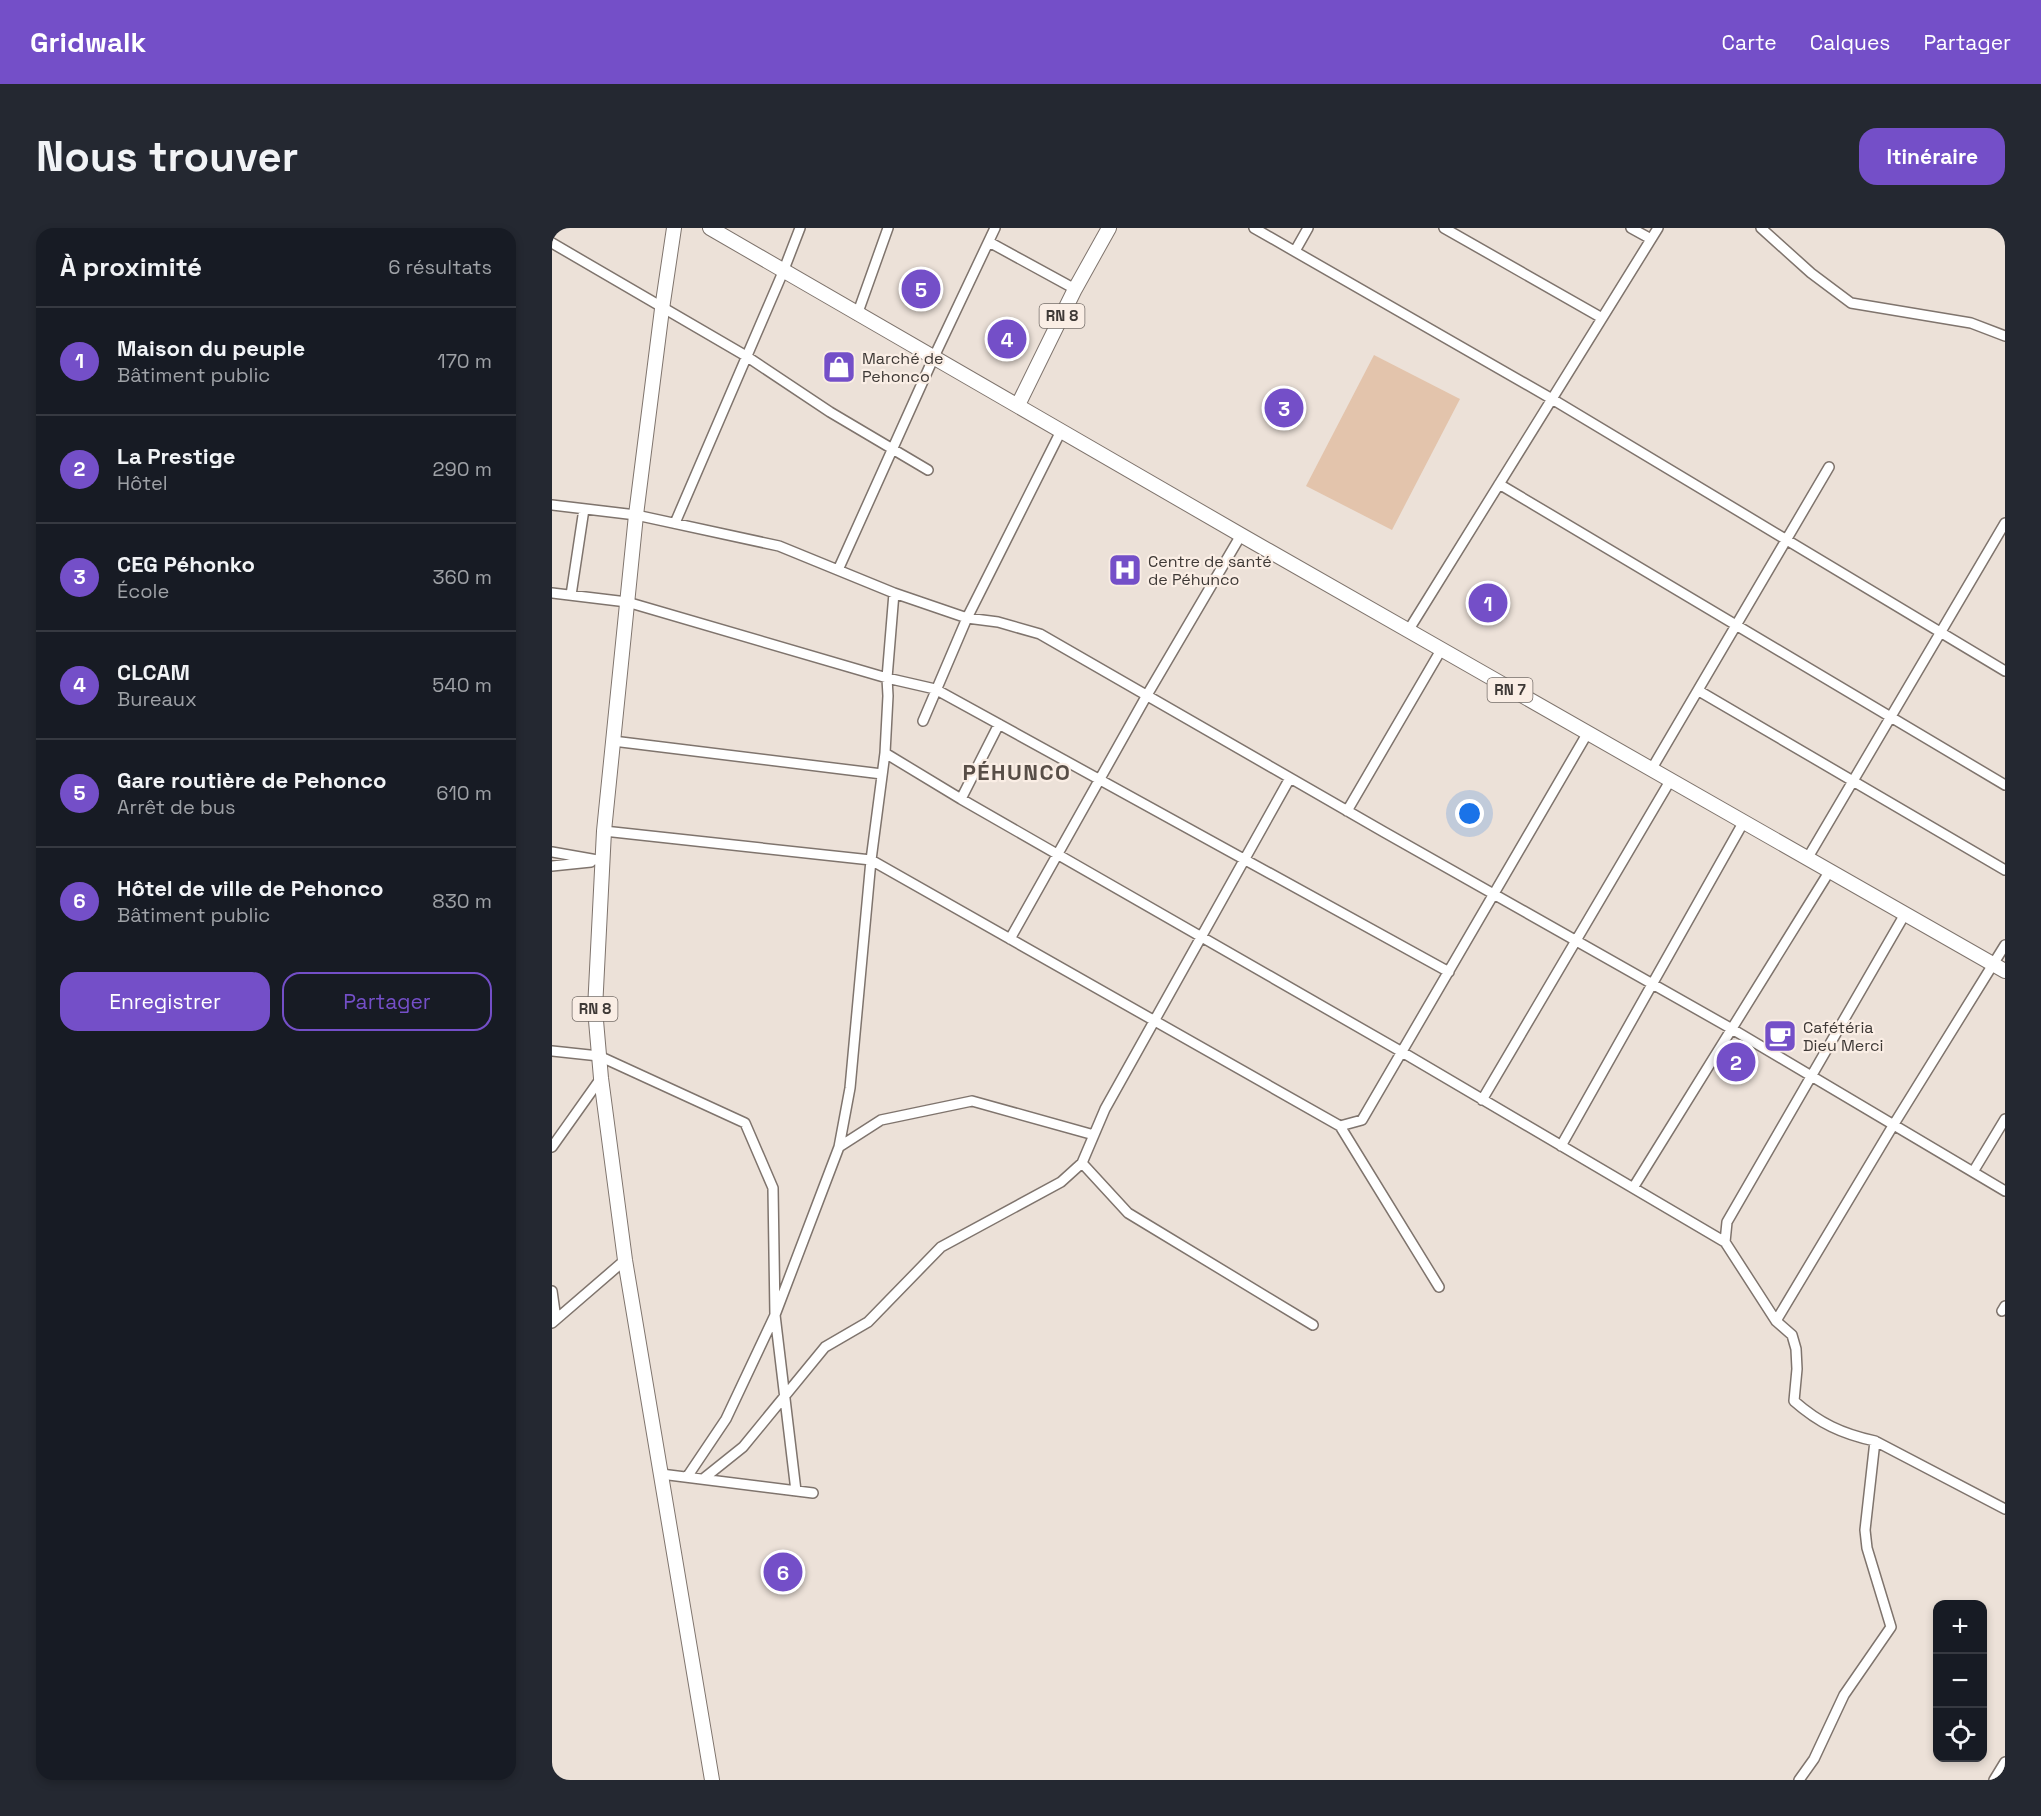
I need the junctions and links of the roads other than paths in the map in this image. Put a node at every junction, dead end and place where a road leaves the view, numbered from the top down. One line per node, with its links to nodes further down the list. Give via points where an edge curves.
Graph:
1 (710, 228): 17 (main road)
2 (800, 228): 17 (street)
3 (888, 228): 20 (street)
4 (995, 228): 14 (street)
5 (1109, 228): 18 (main road, RN 8)
6 (1254, 228): 16 (street)
7 (1308, 228): 16 (street)
8 (1444, 228): 21 (street)
9 (1631, 228): 13 (street)
10 (1658, 228): 13 (street)
11 (1761, 228): 22 (street, via 1851,303 1971,323)
12 (677, 230): 19 (main road, RN 8)
13 (1651, 239): 21 (street)
14 (989, 242): 18 (street); 24 (street)
15 (552, 243): 19 (street)
16 (1295, 251): 25 (street)
17 (783, 272): 20 (main road); 23 (street)
18 (1075, 289): 26 (main road, RN 8)
19 (662, 309): 23 (street); 34 (main road, RN 8)
20 (857, 315): 24 (main road)
21 (1602, 318): 25 (street)
22 (2005, 336)
23 (746, 357): 28 (street); 35 (street)
24 (933, 359): 26 (main road); 28 (street)
25 (1552, 399): 31 (street); 38 (street)
26 (1018, 405): 27 (main road, RN 7)
27 (1061, 431): 37 (main road, RN 7); 44 (street)
28 (893, 449): 30 (street); 39 (street)
29 (1829, 466): 38 (street)
30 (928, 470)
31 (1499, 484): 45 (street); 46 (street)
32 (552, 505): 33 (street)
33 (584, 509): 34 (street); 42 (street)
34 (636, 515): 35 (street); 43 (main road, RN 8)
35 (675, 523): 39 (street, via 779,546)
36 (2005, 524): 47 (street)
37 (1241, 535): 46 (main road, RN 7); 53 (street)
38 (1787, 540): 45 (street); 47 (street)
39 (838, 570): 41 (street)
40 (552, 593): 42 (street)
41 (894, 593): 44 (street); 50 (street)
42 (571, 595): 43 (street)
43 (627, 602): 50 (street); 58 (main road, RN 8)
44 (967, 618): 51 (street); 53 (street, via 1040,634)
45 (1737, 626): 52 (street); 54 (street)
46 (1408, 631): 48 (main road, RN 7)
47 (1941, 632): 49 (street); 54 (street)
48 (1441, 650): 57 (main road, RN 7); 68 (street)
49 (2005, 671)
50 (886, 678): 51 (street); 59 (street)
51 (935, 689): 55 (street); 56 (street)
52 (1699, 691): 60 (street); 64 (street)
53 (1147, 695): 62 (street); 63 (street)
54 (1891, 717): 64 (street); 66 (street)
55 (923, 721)
56 (999, 724): 63 (street); 67 (street)
57 (1587, 734): 60 (main road, RN 7); 80 (street)
58 (613, 741): 61 (street); 70 (main road, RN 8)
59 (885, 753): 61 (street); 67 (street)
60 (1651, 770): 65 (main road, RN 7)
61 (882, 774): 75 (street)
62 (1290, 778): 68 (street); 73 (street)
63 (1100, 780): 72 (street); 73 (street)
64 (1853, 781): 74 (street); 78 (street)
65 (1670, 782): 69 (main road, RN 7); 84 (street)
66 (2005, 785)
67 (961, 799): 72 (street)
68 (1347, 811): 80 (street)
69 (1743, 823): 74 (main road, RN 7); 88 (street)
70 (604, 831): 75 (street); 76 (main road, RN 8)
71 (552, 852): 76 (street)
72 (1058, 855): 82 (street); 83 (street)
73 (1244, 859): 82 (street); 87 (street)
74 (1807, 859): 79 (main road, RN 7)
75 (871, 860): 83 (street); 103 (street, via 850,1088)
76 (603, 861): 77 (street); 93 (main road, RN 8, via 595,1009)
77 (552, 866)
78 (2005, 870)
79 (1829, 872): 81 (main road, RN 7); 90 (street)
80 (1494, 894): 84 (street); 87 (street)
81 (1905, 914): 86 (main road, RN 7); 94 (street)
82 (1201, 937): 89 (street); 92 (street)
83 (1010, 939): 89 (street)
84 (1576, 941): 88 (street); 96 (street)
85 (2005, 945): 86 (street)
86 (1999, 968): 98 (street)
87 (1449, 972): 92 (street)
88 (1652, 984): 90 (street); 101 (street)
89 (1154, 1021): 99 (street); 100 (street)
90 (1732, 1029): 94 (street); 106 (street)
91 (552, 1051): 93 (street)
92 (1402, 1052): 96 (street); 99 (street, via 1362,1120)
93 (599, 1056): 95 (main road, RN 8); 112 (street, via 745,1123 773,1188)
94 (1812, 1075): 98 (street); 108 (street, via 1727,1222)
95 (601, 1078): 102 (street); 109 (main road, RN 8)
96 (1482, 1100): 101 (street)
97 (2005, 1119): 105 (street)
98 (1894, 1124): 105 (street); 114 (street)
99 (1340, 1126): 110 (street)
100 (1094, 1135): 103 (street, via 972,1101 881,1120); 104 (street)
101 (1561, 1146): 106 (street)
102 (552, 1147)
103 (838, 1147): 112 (street)
104 (1082, 1163): 115 (street, via 1128,1213); 116 (street, via 1061,1182 941,1247 868,1322 825,1347)
105 (1973, 1172): 107 (street)
106 (1633, 1188): 108 (street)
107 (2005, 1191)
108 (1725, 1242): 114 (street)
109 (625, 1260): 113 (street); 118 (main road, RN 8)
110 (1439, 1287)
111 (552, 1291): 113 (street)
112 (775, 1315): 116 (street); 119 (street, via 726,1419)
113 (554, 1321)
114 (1776, 1321): 117 (street, via 1792,1335 1796,1349 1794,1401 1827,1425)
115 (1313, 1325)
116 (784, 1396): 120 (street, via 743,1447); 121 (street)
117 (1875, 1441): 123 (street); 126 (street, via 1865,1530 1891,1627 1844,1695 1814,1759)
118 (661, 1474): 119 (street); 125 (main road, RN 8)
119 (687, 1477): 120 (street)
120 (703, 1479): 121 (street)
121 (796, 1491): 122 (street)
122 (813, 1493)
123 (2005, 1509)
124 (2005, 1762): 127 (street)
125 (712, 1780)
126 (1799, 1780)
127 (1994, 1780)

